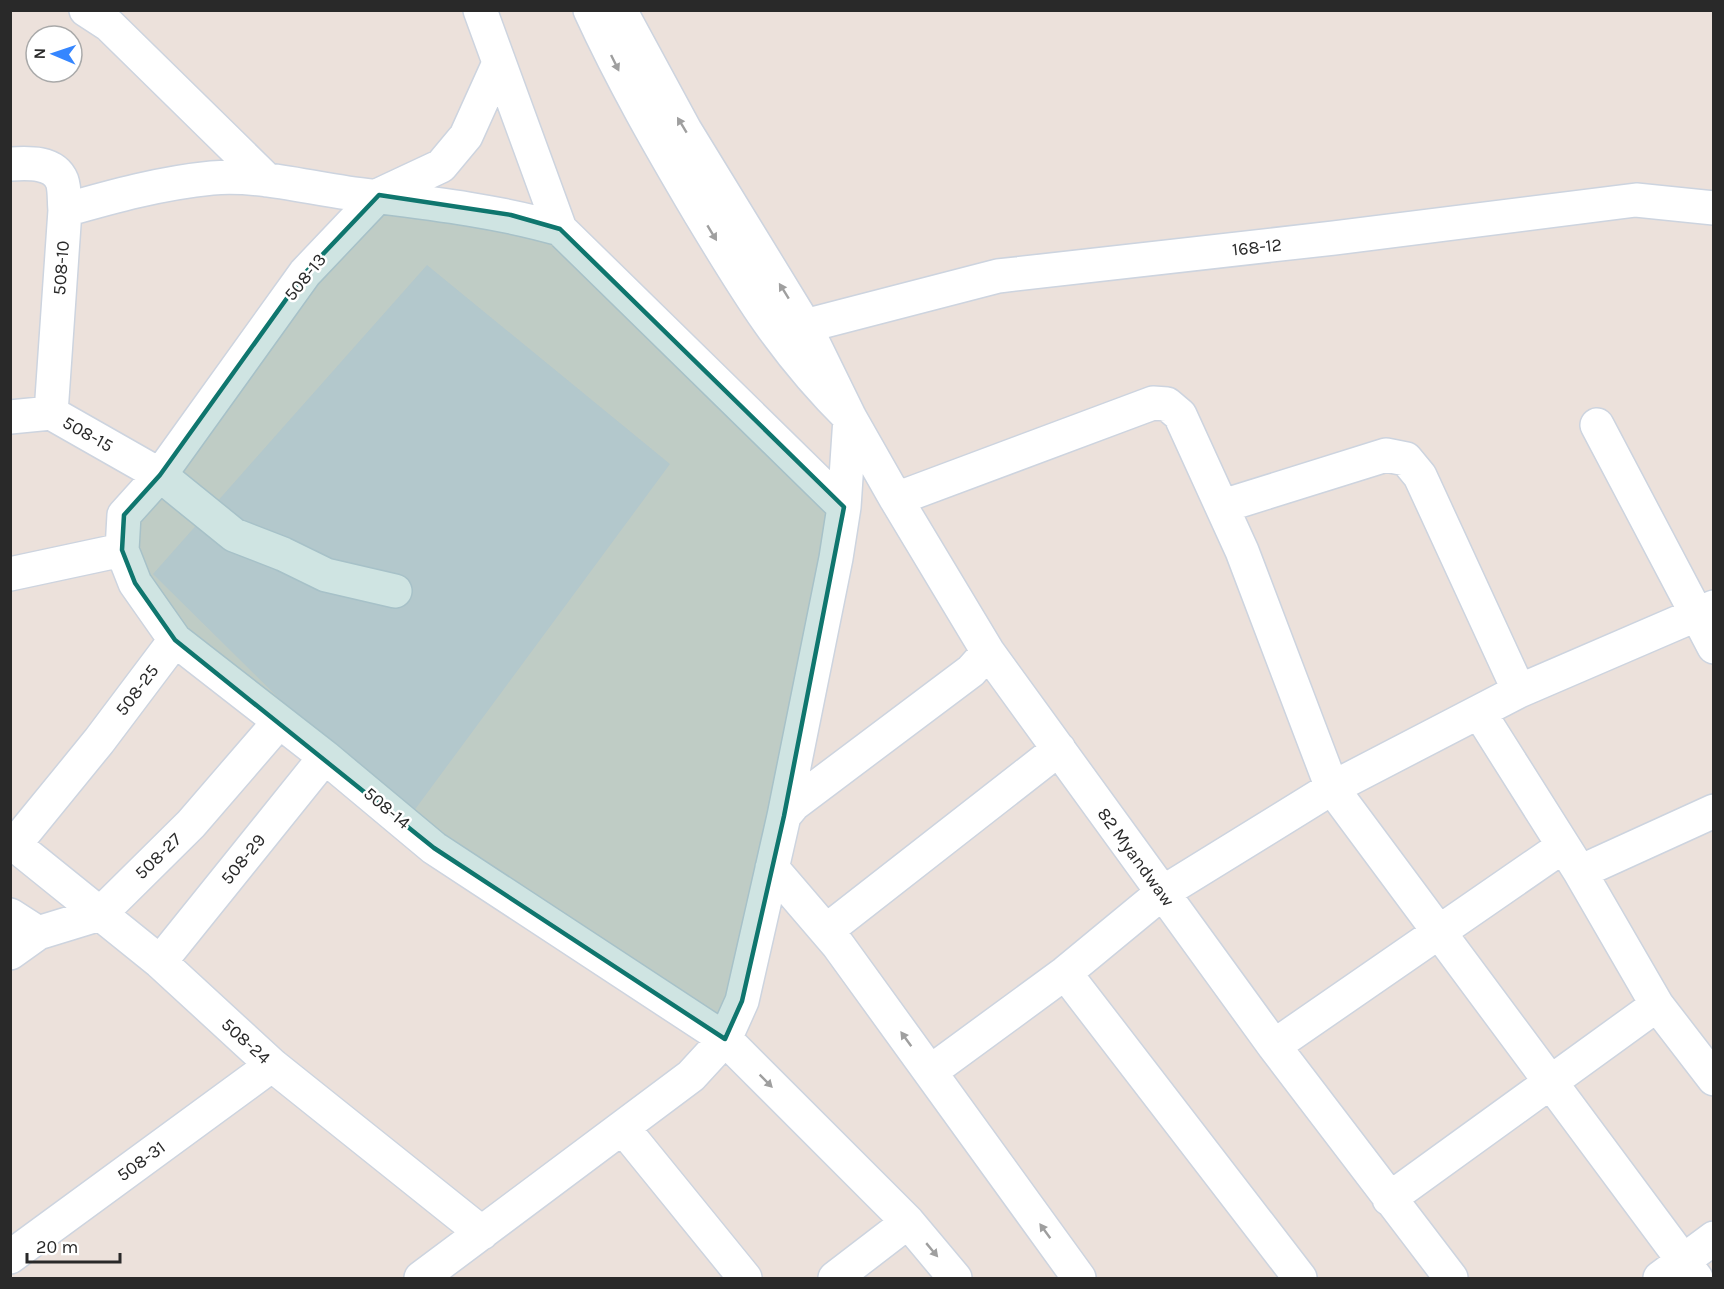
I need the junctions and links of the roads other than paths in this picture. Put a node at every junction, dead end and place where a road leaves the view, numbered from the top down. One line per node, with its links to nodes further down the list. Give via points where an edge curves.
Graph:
1 (86, 10): 7 (street, via 109,25)
2 (480, 10): 5 (street)
3 (590, 10): 15 (street, one-way to 15, via 655,137 766,321 819,388)
4 (620, 10): 12 (street, one-way to 4, via 685,130)
5 (499, 63): 8 (street, 508-13, via 466,136 441,166); 11 (street)
6 (10, 164): 10 (street, 508-10, via 30,163 49,168 62,180)
7 (267, 180): 8 (street); 10 (street, via 214,178 151,186)
8 (379, 195): 11 (street, via 512,215); 17 (street, 508-13, via 305,273)
9 (1713, 208): 12 (street, 168-12, via 1636,200 998,276)
10 (64, 210): 13 (street, 508-10)
11 (560, 229): 20 (street)
12 (805, 326): 15 (street)
13 (51, 413): 14 (street, 508-15); 17 (street, 508-15)
14 (10, 417)
15 (850, 418): 18 (street, 82 Myandwaw); 20 (street)
16 (1597, 424): 25 (street)
17 (160, 475): 21 (street, 508-13); 24 (street, 508-15, via 234,535 326,575)
18 (896, 499): 19 (street, via 1153,403 1167,404 1180,415); 28 (street, 82 Myandwaw)
19 (1223, 506): 29 (street, via 1386,455 1406,459 1420,476); 34 (street)
20 (844, 507): 36 (street)
21 (124, 515): 22 (street, 508-14)
22 (122, 550): 23 (street); 26 (street, 508-14, via 135,583)
23 (10, 574)
24 (395, 591)
25 (1705, 611): 27 (street); 29 (street)
26 (175, 640): 31 (street, 508-14); 37 (street, 508-25, via 99,741)
27 (1713, 647)
28 (988, 652): 32 (street, 82 Myandwaw); 36 (street, via 971,671 794,804)
29 (1519, 691): 30 (street)
30 (1479, 712): 34 (street); 38 (street)
31 (279, 722): 33 (street, 508-14); 41 (street, 508-27, via 191,824)
32 (1059, 749): 40 (street, 82 Myandwaw); 43 (street)
33 (325, 757): 47 (street, 508-29); 50 (street, 508-14, via 434,848)
34 (1332, 788): 40 (street); 45 (street)
35 (1713, 811): 38 (street)
36 (784, 816): 39 (street)
37 (13, 843): 41 (street, 508-24)
38 (1571, 860): 45 (street); 49 (street)
39 (772, 868): 43 (street); 50 (street, via 742,1000)
40 (1162, 893): 48 (street); 51 (street, 82 Myandwaw)
41 (100, 914): 44 (street, 508-27); 47 (street, 508-24)
42 (10, 915): 44 (street)
43 (826, 931): 53 (street, one-way to 43)
44 (38, 933): 46 (street, 508-27)
45 (1438, 933): 51 (street); 55 (street)
46 (10, 953)
47 (160, 962): 52 (street, 508-24)
48 (1065, 973): 53 (street); 68 (street)
49 (1657, 1005): 54 (street); 55 (street)
50 (725, 1039): 56 (street, via 691,1076); 58 (street, 508-14, one-way to 58)
51 (1274, 1046): 57 (street, 82 Myandwaw)
52 (272, 1065): 59 (street, 508-24); 61 (street, 508-31)
53 (930, 1072): 67 (street, one-way to 53)
54 (1713, 1079)
55 (1550, 1082): 57 (street); 62 (street)
56 (622, 1128): 59 (street); 64 (street)
57 (1389, 1199): 69 (street, 82 Myandwaw)
58 (908, 1222): 65 (street); 66 (street, 508-14, one-way to 66)
59 (482, 1233): 63 (street)
60 (1713, 1238): 62 (street)
61 (13, 1252)
62 (1680, 1273)
63 (421, 1278)
64 (745, 1278)
65 (835, 1278)
66 (955, 1278)
67 (1079, 1278)
68 (1300, 1278)
69 (1451, 1278)

